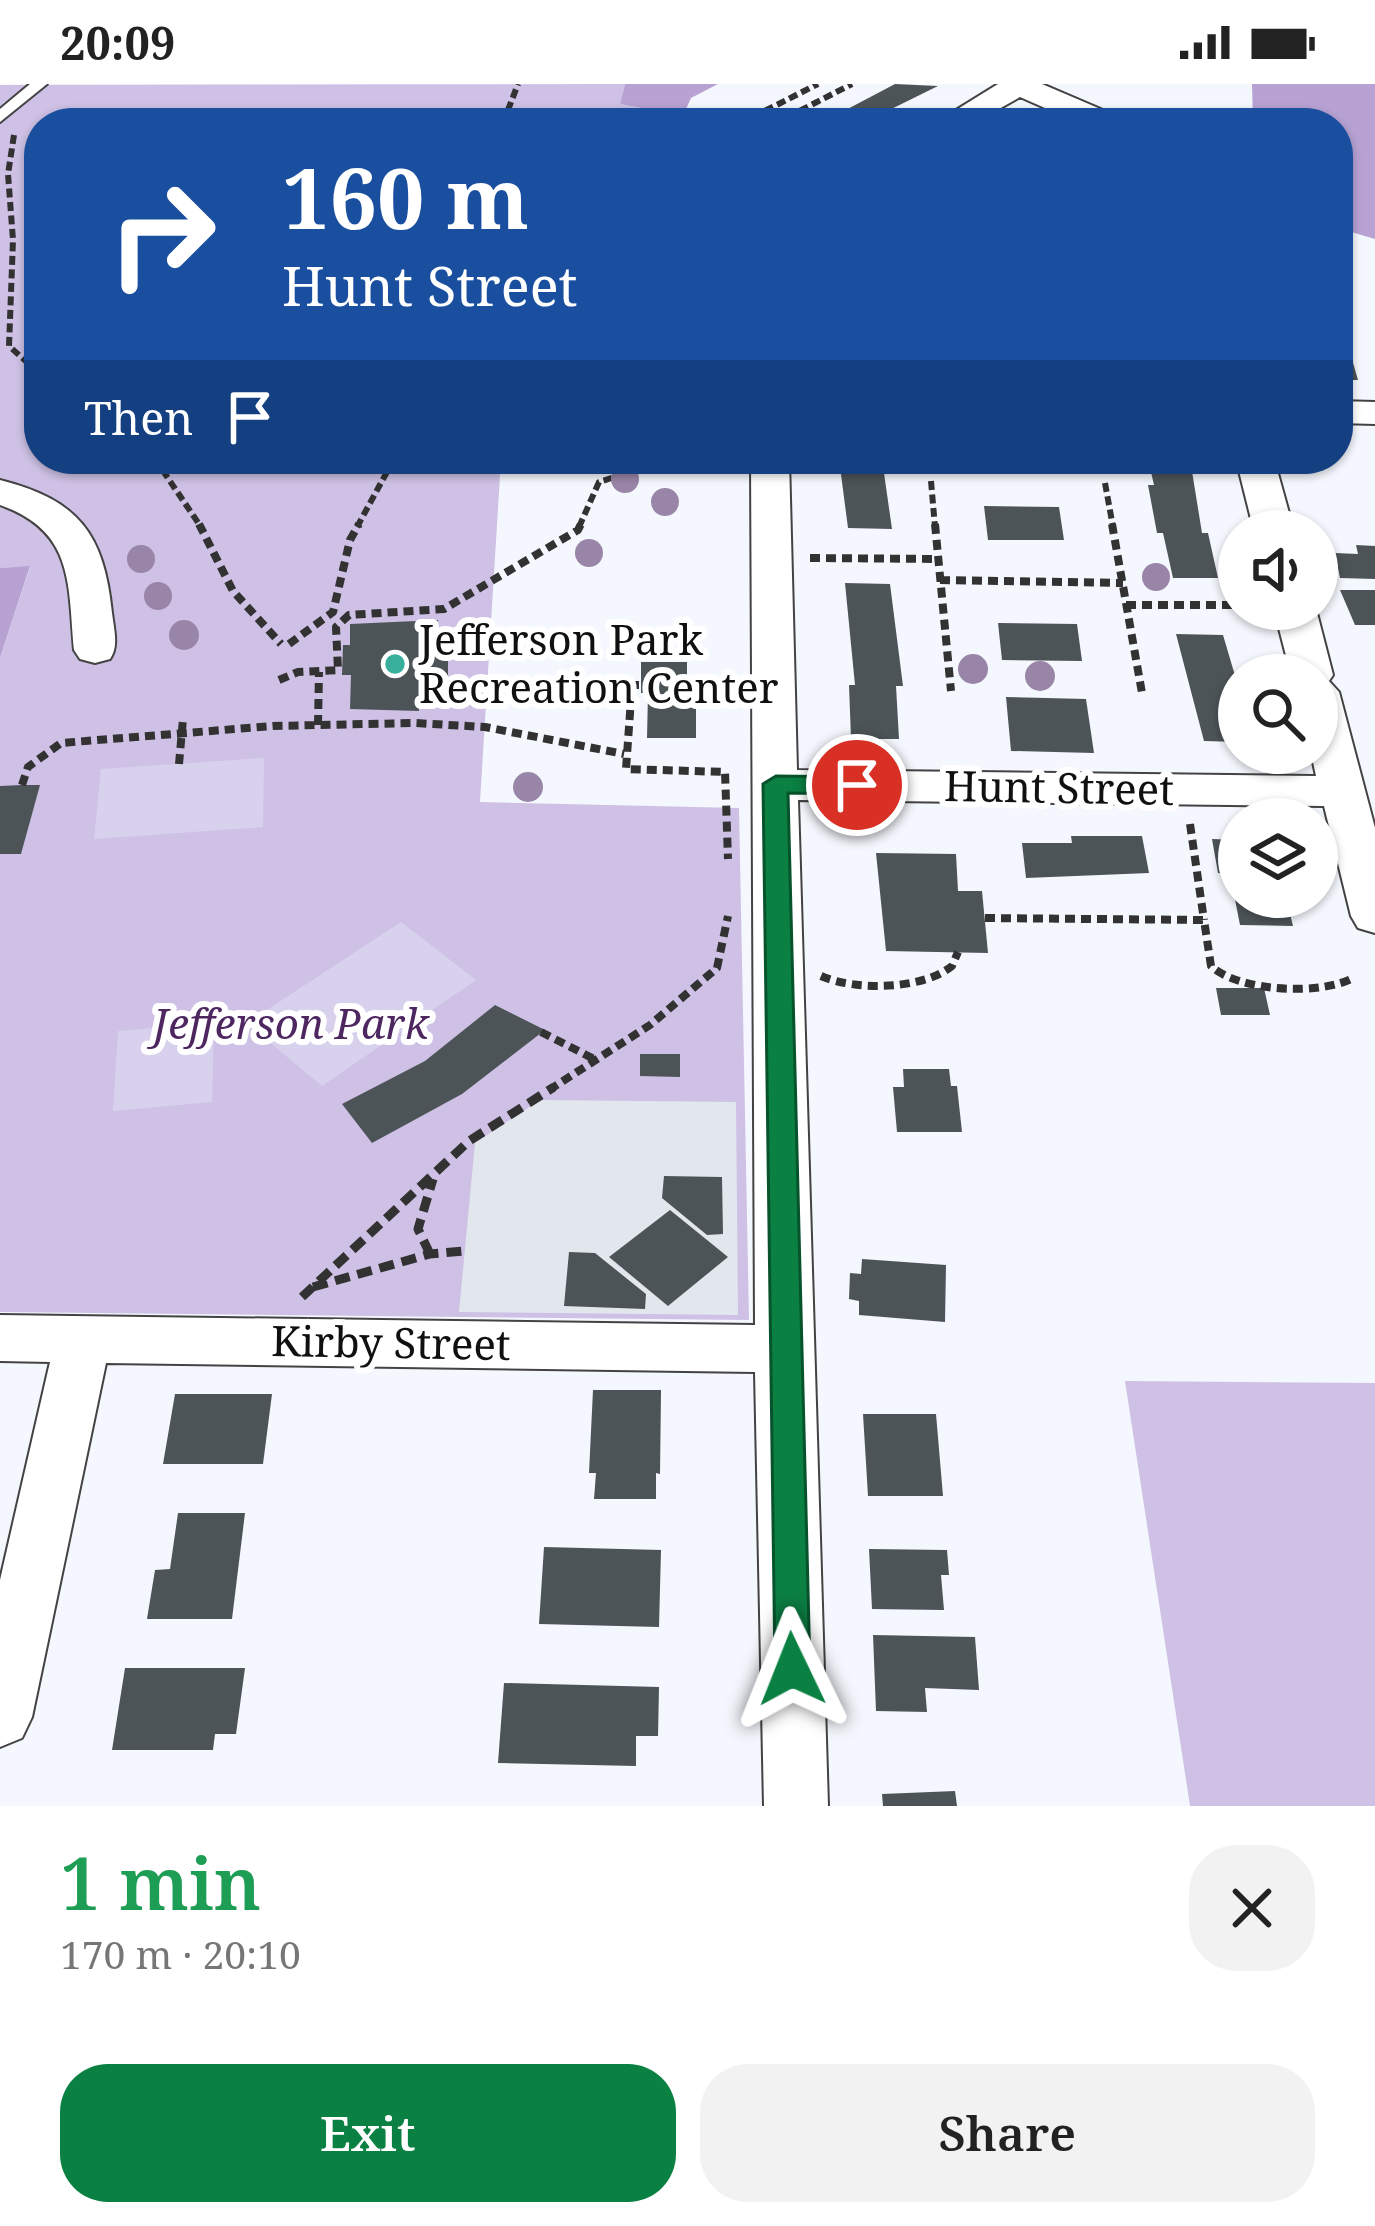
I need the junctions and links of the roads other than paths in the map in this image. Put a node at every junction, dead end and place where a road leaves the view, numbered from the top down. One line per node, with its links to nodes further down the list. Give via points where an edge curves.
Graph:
1 (39, 84): 5 (lane)
2 (1019, 84): 3 (street); 4 (street)
3 (977, 108)
4 (1073, 108)
5 (0, 117)
6 (770, 474): 12 (street)
7 (1259, 474): 9 (street)
8 (0, 492): 10 (street, via 58,517 83,549)
9 (1268, 510)
10 (95, 650)
11 (1338, 772): 13 (street)
12 (776, 784): 13 (street, Hunt Street); 17 (street)
13 (1343, 791): 14 (street)
14 (1375, 916)
15 (0, 1338): 16 (street, Kirby Street)
16 (83, 1339): 17 (street, Kirby Street); 18 (street)
17 (783, 1349): 19 (street)
18 (0, 1717)
19 (796, 1806)

